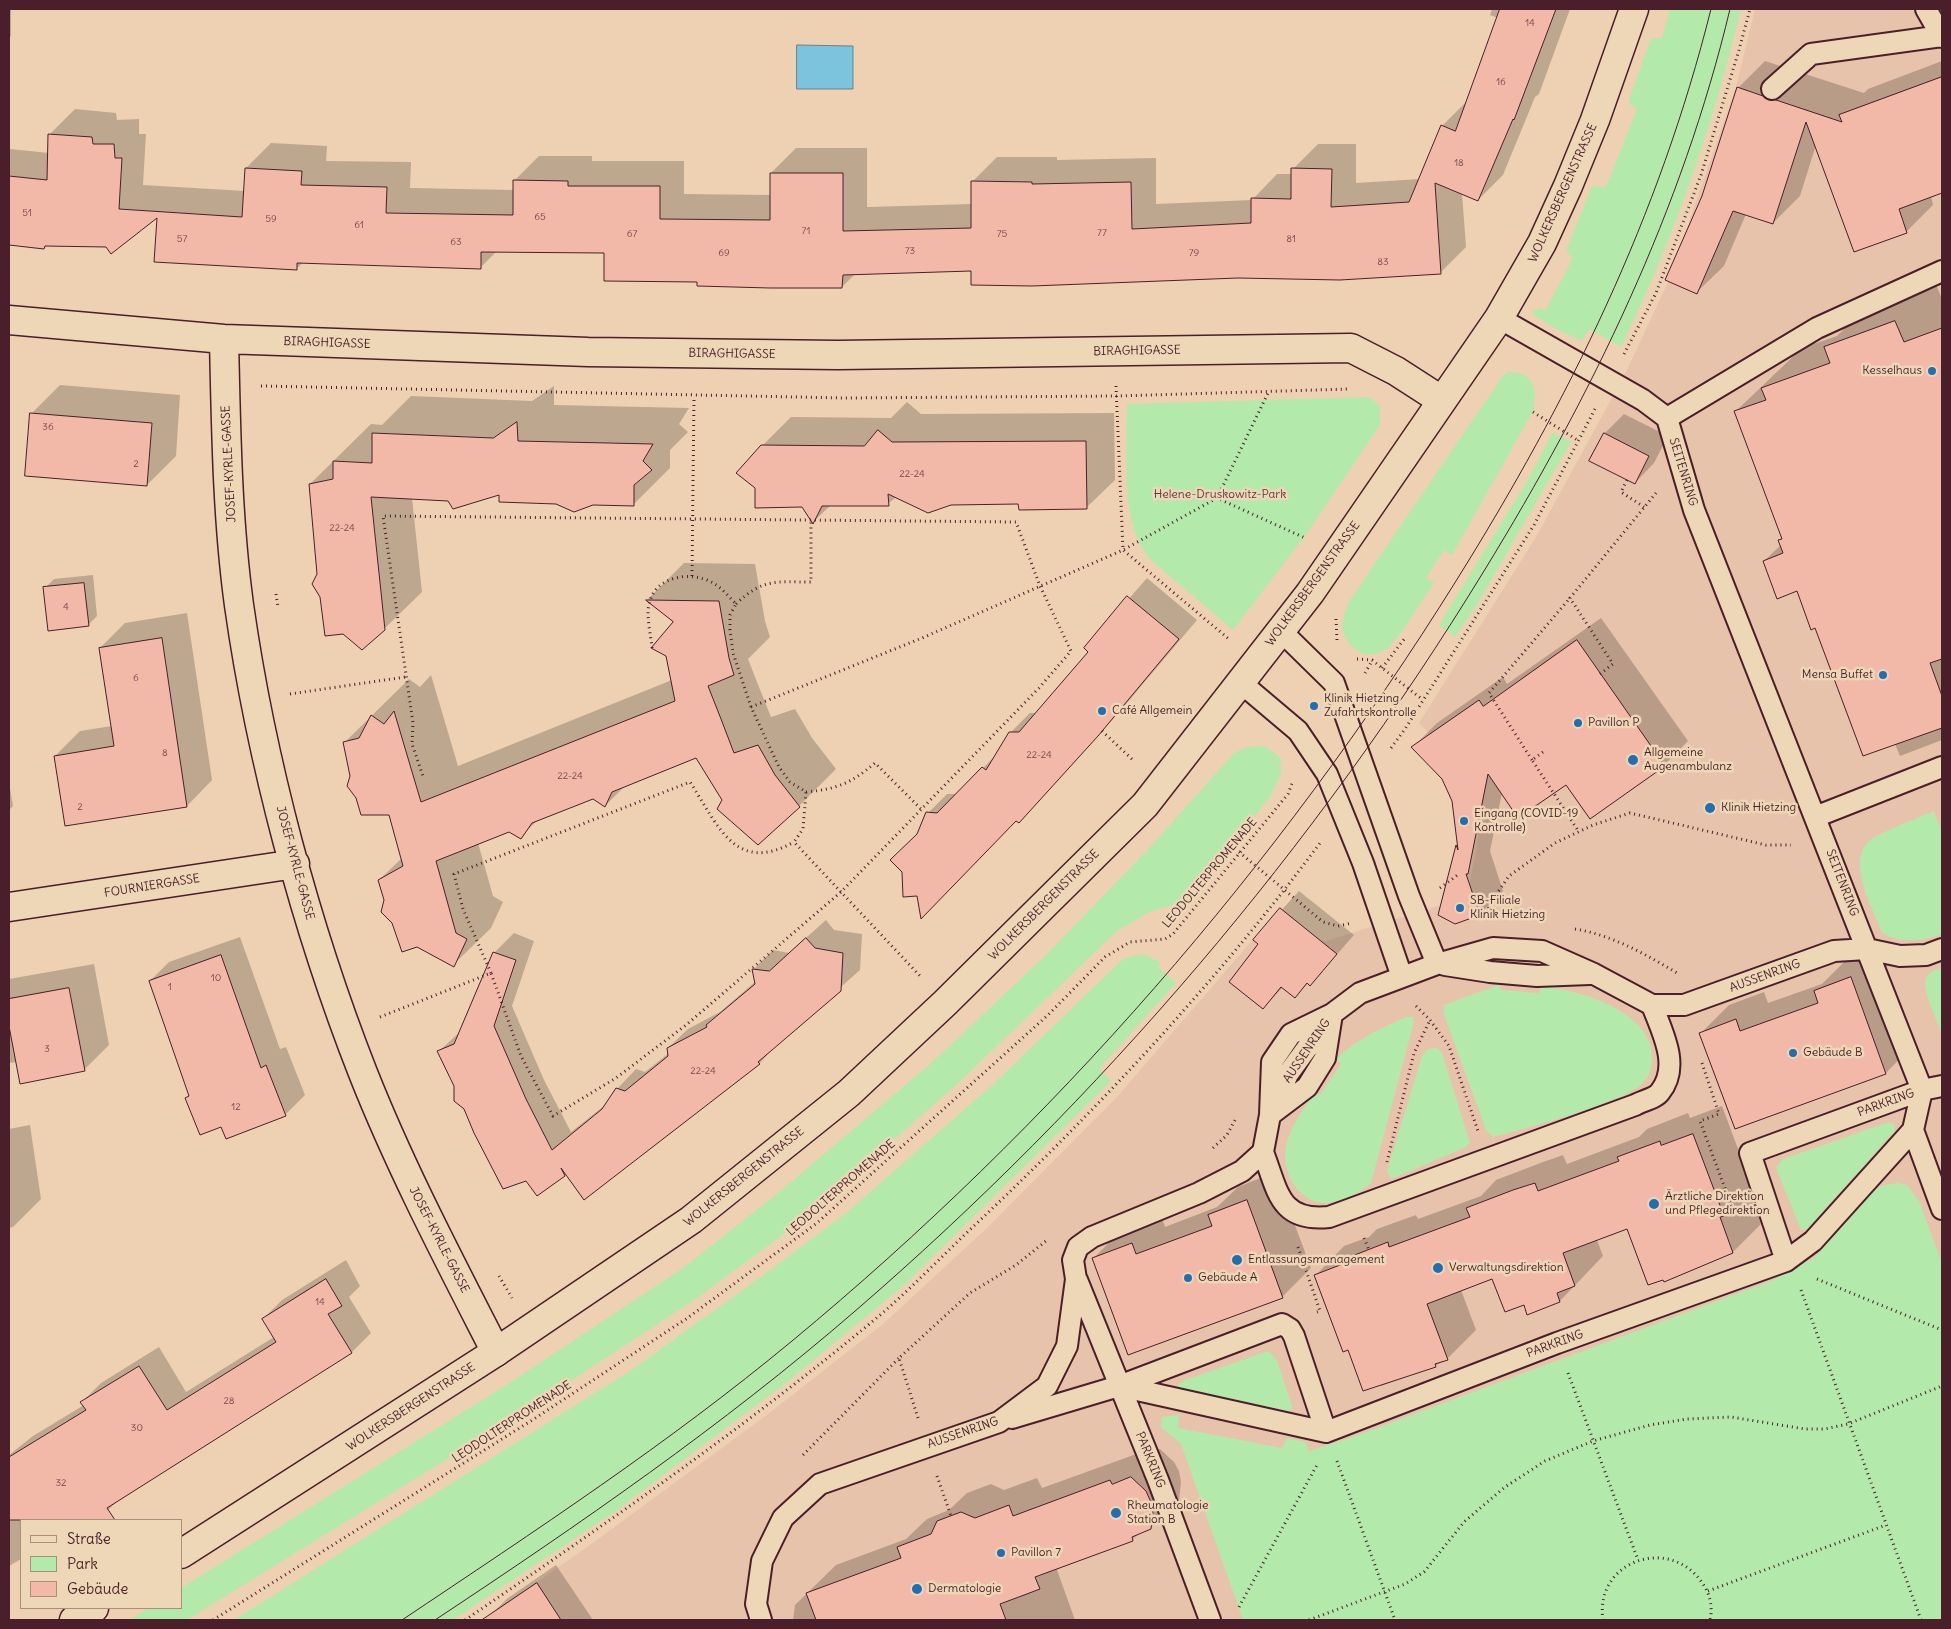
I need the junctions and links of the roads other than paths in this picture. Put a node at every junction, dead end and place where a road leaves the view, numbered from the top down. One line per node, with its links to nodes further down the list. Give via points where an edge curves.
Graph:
1 (1634, 9): 6 (street, WOLKERSBERGENSTRASSE, via 1596,120 1568,186 1538,252)
2 (1926, 9): 3 (lane)
3 (1942, 37): 4 (lane, via 1811,54)
4 (1772, 89)
5 (1942, 271): 10 (lane, via 1817,328)
6 (1499, 318): 9 (street, WOLKERSBERGENSTRASSE); 10 (lane, via 1643,400)
7 (9, 320): 8 (street, BIRAGHIGASSE)
8 (224, 339): 9 (street, BIRAGHIGASSE, via 646,353 838,355 1350,348 1387,366); 17 (street, JOSEF-KYRLE-GASSE, via 228,467 239,604 264,741)
9 (1441, 400): 11 (street, WOLKERSBERGENSTRASSE)
10 (1667, 418): 14 (lane, SEITENRING, via 1694,510)
11 (1281, 631): 12 (street, WOLKERSBERGENSTRASSE); 15 (lane, via 1334,683)
12 (1240, 682): 16 (lane, via 1298,731 1327,774); 31 (street, WOLKERSBERGENSTRASSE, via 1145,806 946,1003 848,1093 691,1220)
13 (1942, 767): 14 (lane)
14 (1815, 816): 19 (lane, SEITENRING)
15 (1393, 854): 16 (lane, via 1387,865 1376,868); 21 (lane)
16 (1362, 863): 22 (lane)
17 (295, 864): 18 (street, FOURNIERGASSE); 31 (street, JOSEF-KYRLE-GASSE, via 323,964 363,1074 418,1201)
18 (9, 907)
19 (1867, 949): 20 (lane, AUSSENRING, via 1900,956 1926,955); 23 (lane, AUSSENRING, via 1834,951 1684,1005); 25 (lane, SEITENRING)
20 (1942, 949)
21 (1437, 964): 22 (lane, AUSSENRING); 23 (lane, AUSSENRING, via 1493,948 1542,951)
22 (1402, 977): 27 (lane, AUSSENRING, via 1360,993 1332,1014 1288,1074 1270,1116)
23 (1652, 1005): 27 (lane, via 1669,1052 1670,1070 1660,1093 1636,1105 1329,1216 1299,1216 1287,1207 1278,1194)
24 (1942, 1086): 25 (lane)
25 (1922, 1090): 26 (lane, PARKRING); 29 (lane, PARKRING, via 1750,1153)
26 (1913, 1130): 28 (lane); 29 (lane, PARKRING)
27 (1263, 1152): 30 (lane, AUSSENRING, via 1242,1171 1199,1193 1092,1237 1078,1247 1074,1260)
28 (1942, 1209)
29 (1789, 1265): 34 (lane, PARKRING, via 1557,1343)
30 (1076, 1278): 32 (lane, PARKRING); 33 (lane, AUSSENRING, via 1067,1346 1047,1386)
31 (496, 1352): 35 (street, WOLKERSBERGENSTRASSE)
32 (1119, 1386): 33 (lane); 34 (lane); 34 (lane, via 1282,1324 1294,1336); 39 (lane, PARKRING)
33 (999, 1422): 38 (lane, AUSSENRING, via 820,1484 783,1518 762,1561 756,1604)
34 (1328, 1437)
35 (182, 1553)
36 (92, 1609): 37 (street)
37 (74, 1620)
38 (761, 1620)
39 (1210, 1620)

